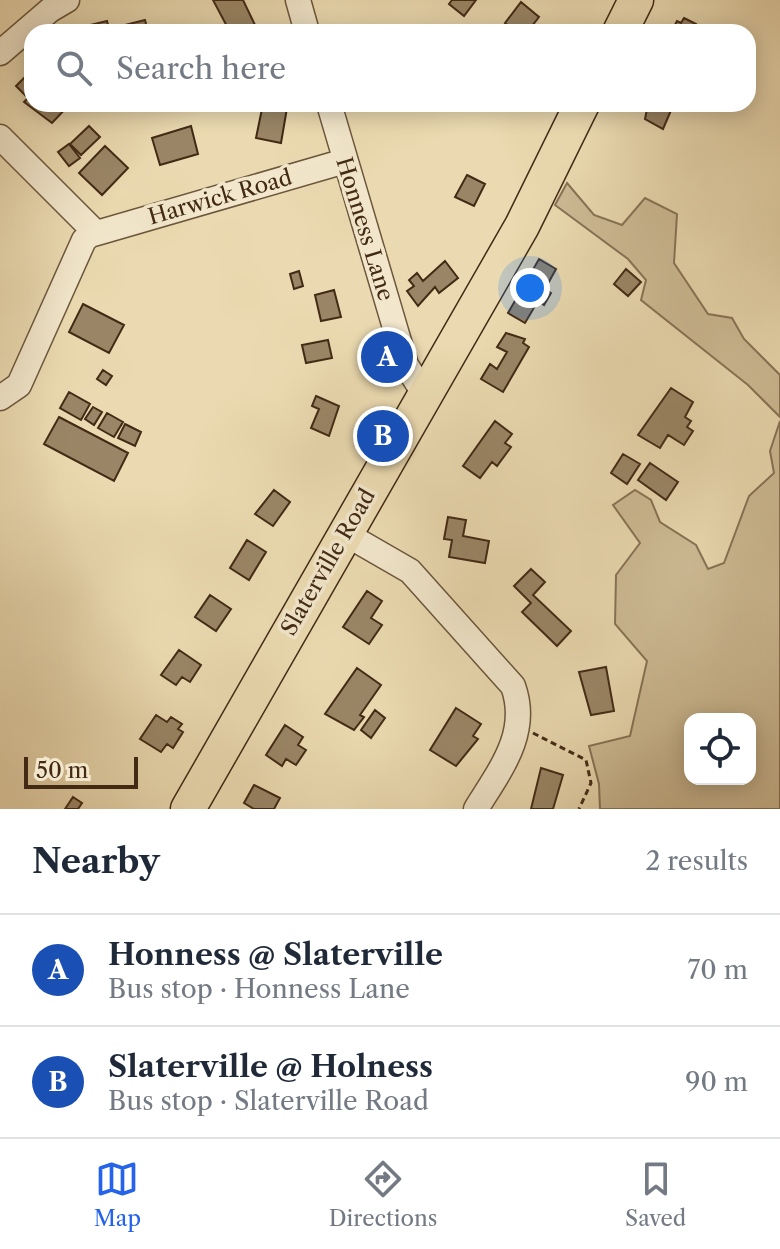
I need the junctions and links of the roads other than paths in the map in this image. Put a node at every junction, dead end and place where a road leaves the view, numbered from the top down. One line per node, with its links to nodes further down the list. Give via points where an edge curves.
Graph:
1 (67, 0): 4 (street)
2 (298, 0): 5 (street)
3 (636, 0): 6 (highway)
4 (34, 24)
5 (305, 24)
6 (624, 24)
7 (24, 32): 8 (street)
8 (0, 53)
9 (331, 112): 12 (street, Honness Lane)
10 (578, 112): 14 (highway, Slaterville Road, via 522,226)
11 (0, 137): 13 (street)
12 (345, 161): 13 (street, Harwick Road); 14 (street, Honness Lane, via 406,365)
13 (95, 232): 15 (street, via 84,240 19,385)
14 (425, 395): 16 (highway, Slaterville Road)
15 (0, 398)
16 (344, 533): 17 (highway, Slaterville Road); 18 (street, via 410,571 504,673 519,702 511,751)
17 (188, 809)
18 (476, 809)

